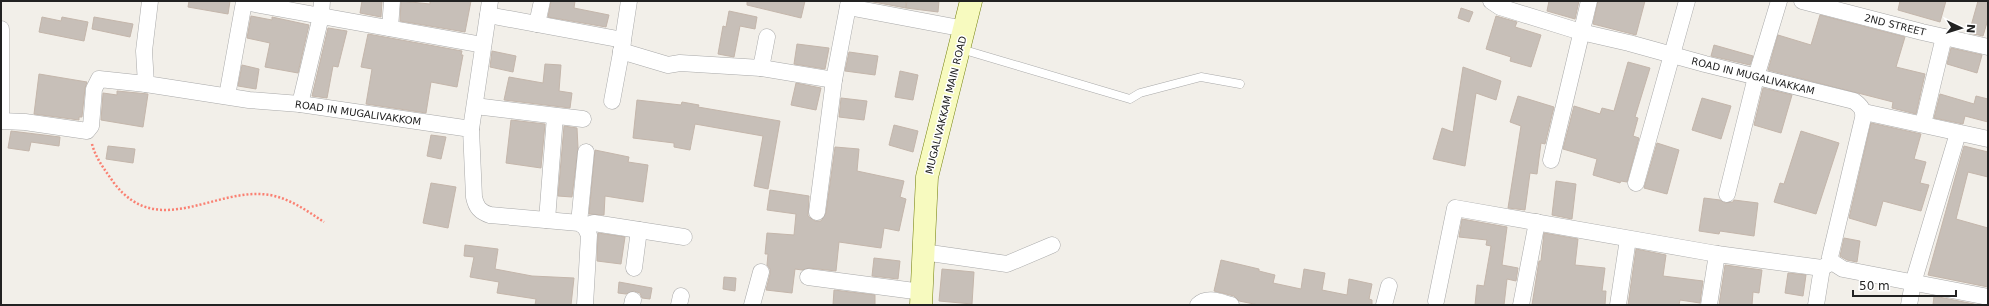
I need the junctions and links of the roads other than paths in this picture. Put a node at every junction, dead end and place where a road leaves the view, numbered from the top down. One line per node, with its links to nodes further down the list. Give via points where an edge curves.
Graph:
1 (150, 1): 29 (street, via 144,51)
2 (244, 1): 13 (street); 31 (street)
3 (392, 1): 16 (street)
4 (542, 1): 15 (street)
5 (629, 1): 23 (street)
6 (971, 1): 21 (street, MUGALIVAKKAM MAIN ROAD)
7 (1491, 1): 18 (street, ROAD IN MUGALIVAKKAM, via 1500,7)
8 (1589, 1): 18 (street)
9 (1687, 1): 25 (street)
10 (1778, 1): 27 (street)
11 (1802, 1): 20 (street, 2ND STREET)
12 (849, 4): 21 (street); 28 (street)
13 (321, 8): 16 (street); 33 (street)
14 (489, 8): 15 (street); 22 (street)
15 (538, 24): 23 (street)
16 (390, 28): 22 (street)
17 (1, 29): 38 (street)
18 (1581, 32): 25 (street, ROAD IN MUGALIVAKKAM); 44 (street)
19 (767, 37): 26 (street)
20 (1944, 37): 24 (street, 2ND STREET); 39 (street)
21 (963, 39): 30 (lane, via 1130,99 1140,93 1201,77); 55 (street, MUGALIVAKKAM MAIN ROAD, via 927,177)
22 (483, 45): 34 (street)
23 (622, 46): 26 (street, via 668,65 680,63); 32 (street)
24 (1988, 47)
25 (1673, 55): 27 (street, ROAD IN MUGALIVAKKAM); 45 (street)
26 (761, 68): 28 (street)
27 (1756, 78): 35 (street, ROAD IN MUGALIVAKKAM, via 1854,102 1860,105); 46 (street)
28 (834, 80): 47 (street)
29 (146, 84): 31 (street, ROAD IN MUGALIVAKKOM); 38 (street, ROAD IN MUGALIVAKKOM, via 99,79 94,89 90,130 77,131 25,122)
30 (1240, 84)
31 (227, 96): 33 (street, ROAD IN MUGALIVAKKOM)
32 (612, 101)
33 (300, 104): 40 (street, ROAD IN MUGALIVAKKOM)
34 (475, 106): 36 (street); 40 (street)
35 (1864, 112): 39 (street); 57 (street)
36 (555, 116): 37 (street); 48 (street)
37 (583, 119)
38 (1, 121)
39 (1923, 124): 41 (street)
40 (471, 129): 48 (street, via 474,197 479,209 490,215)
41 (1958, 133): 42 (street); 61 (street)
42 (1988, 140)
43 (586, 152): 50 (street)
44 (1551, 160)
45 (1636, 183)
46 (1727, 194)
47 (817, 212)
48 (547, 220): 50 (street)
49 (1537, 222): 53 (street); 65 (street, via 1455,208); 71 (street)
50 (581, 224): 51 (street, via 594,223); 66 (street, via 589,235)
51 (639, 230): 52 (street); 58 (street)
52 (684, 237)
53 (1628, 239): 56 (street); 72 (street)
54 (1052, 245): 55 (street, via 1007,264)
55 (923, 252): 64 (street, MUGALIVAKKAM MAIN ROAD)
56 (1717, 254): 57 (street); 73 (street)
57 (1827, 265): 61 (street); 74 (street)
58 (634, 268)
59 (761, 272): 67 (street)
60 (808, 277): 64 (street)
61 (1913, 283): 63 (street); 75 (street)
62 (1389, 286): 70 (street)
63 (1988, 297)
64 (921, 298)
65 (1436, 301)
66 (585, 305)
67 (752, 305)
68 (1198, 305): 69 (street, via 1208,300)
69 (1231, 305)
70 (1384, 305)
71 (1521, 305)
72 (1618, 305)
73 (1709, 305)
74 (1816, 305)
75 (1909, 305)

